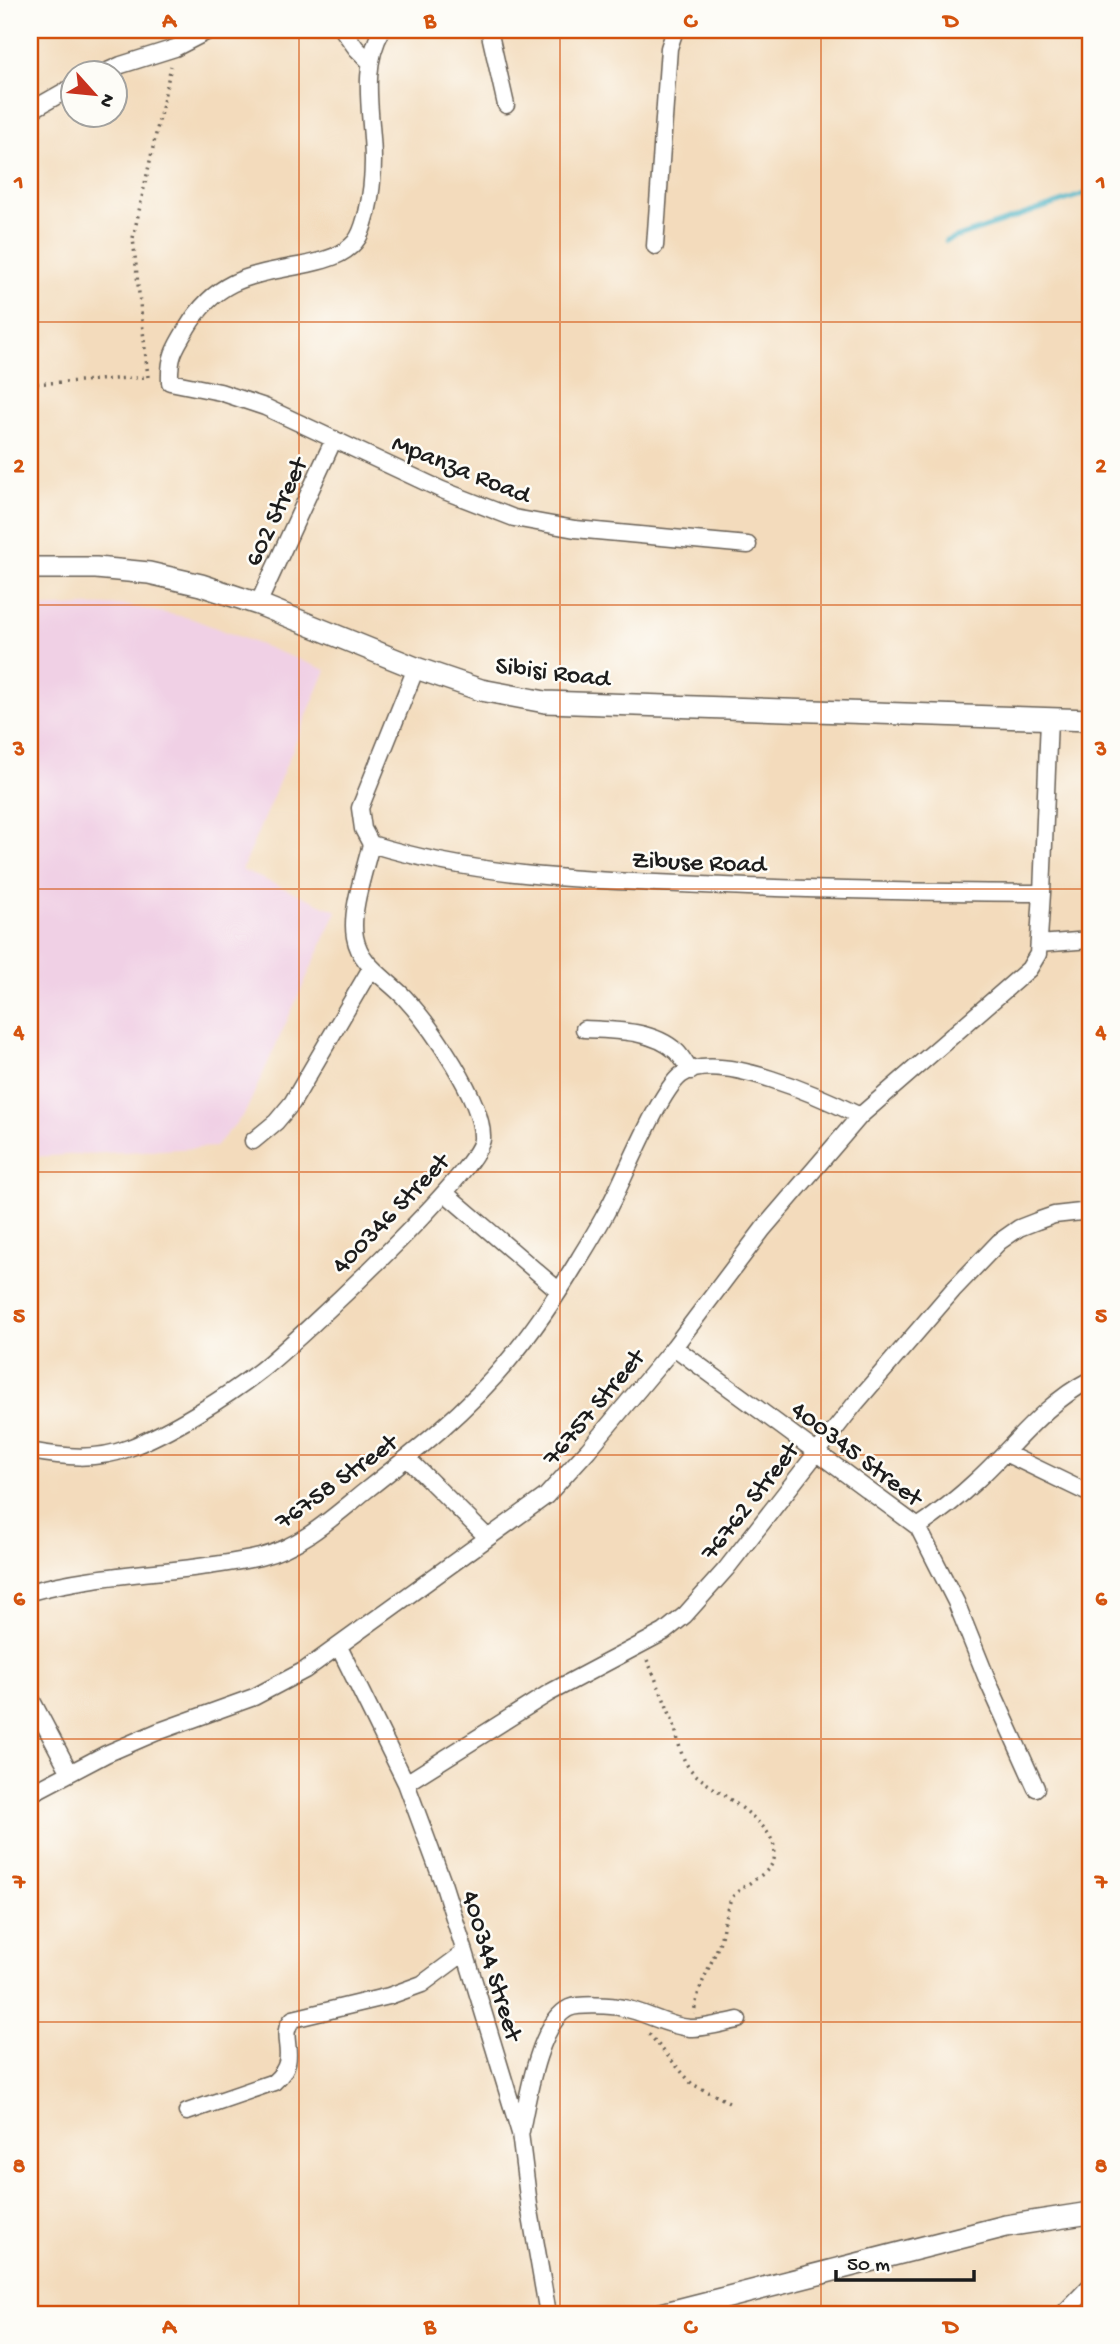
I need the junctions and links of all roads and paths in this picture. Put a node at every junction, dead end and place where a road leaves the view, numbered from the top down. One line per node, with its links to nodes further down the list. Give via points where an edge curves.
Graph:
1 (210, 30): 6 (street)
2 (343, 30): 8 (street)
3 (382, 30): 8 (street)
4 (489, 30): 10 (street)
5 (675, 30): 12 (street, via 669,48)
6 (175, 48): 7 (street); 13 (path, via 133,238)
7 (130, 62)
8 (370, 62): 14 (street, via 373,161 369,202 356,241 343,253 323,260 226,285 204,302 173,351)
9 (60, 94): 11 (street)
10 (506, 106)
11 (30, 111)
12 (655, 246)
13 (148, 377): 14 (path); 15 (path)
14 (170, 382): 16 (street, Mpanza Road, via 265,407)
15 (30, 384)
16 (334, 439): 17 (street, Mpanza Road, via 514,518 575,529); 19 (street, 602 Street)
17 (748, 545)
18 (30, 568): 19 (street, Sibisi Road, via 149,573 201,584)
19 (258, 604): 20 (street, Sibisi Road)
20 (416, 668): 21 (street, Sibisi Road, via 481,690 545,702); 23 (street, via 360,808)
21 (1049, 719): 22 (street, Sibisi Road); 24 (street)
22 (1090, 720)
23 (371, 844): 24 (street, Zibuse Road, via 474,868 582,880 841,891); 27 (street, 400346 Street, via 354,927 359,950)
24 (1042, 893): 26 (street, 76757 Street)
25 (1090, 940): 26 (street)
26 (1039, 944): 30 (street, 76757 Street, via 1034,963 1019,979)
27 (371, 968): 31 (street, via 292,1103); 32 (street, 400346 Street, via 418,1013 456,1069 482,1125 482,1142 474,1159)
28 (584, 1028): 29 (street, via 653,1038 676,1051)
29 (691, 1071): 30 (street, via 728,1069 773,1079); 34 (street, 76758 Street, via 662,1099 600,1225)
30 (860, 1116): 35 (street, 76757 Street, via 763,1229)
31 (253, 1142)
32 (445, 1193): 34 (street); 37 (street, 400346 Street, via 328,1310 260,1370 202,1409 109,1454 86,1458)
33 (1090, 1211): 38 (street, 76762 Street, via 1054,1215 1018,1228 999,1242)
34 (558, 1290): 40 (street, 76758 Street, via 509,1361)
35 (674, 1346): 38 (street, 400345 Street); 43 (street, 76757 Street, via 546,1496)
36 (1090, 1380): 39 (street, via 1041,1414)
37 (30, 1451)
38 (816, 1451): 42 (street, 400345 Street); 45 (street, 76762 Street, via 707,1592 664,1632)
39 (1004, 1453): 41 (street); 42 (street)
40 (407, 1458): 43 (street); 44 (street, 76758 Street, via 332,1519 288,1547 261,1556)
41 (1090, 1494)
42 (918, 1527): 50 (street, 400345 Street, via 956,1602)
43 (488, 1538): 46 (street, 76757 Street)
44 (30, 1592)
45 (640, 1646): 49 (street, 76762 Street, via 550,1693); 54 (path, via 691,1770 764,1827 774,1850 771,1866 730,1903 719,1944 696,1997)
46 (339, 1647): 48 (street, 76757 Street, via 254,1697 157,1732); 49 (street, 400344 Street)
47 (30, 1698): 48 (street)
48 (69, 1771): 51 (street, 76757 Street)
49 (406, 1783): 52 (street, 400344 Street)
50 (1036, 1788)
51 (30, 1794)
52 (465, 1952): 57 (street, via 422,1984 293,2019 286,2029 289,2061 274,2082); 58 (street, 400344 Street)
53 (738, 2020): 54 (street)
54 (693, 2029): 58 (street, via 623,2007 567,2009 553,2024 539,2057)
55 (647, 2032): 56 (path, via 692,2084)
56 (730, 2103)
57 (187, 2112)
58 (520, 2133): 61 (street, 400344 Street)
59 (1090, 2213): 62 (street, via 1006,2226)
60 (1090, 2286): 63 (street)
61 (548, 2314)
62 (662, 2314)
63 (1063, 2314)

